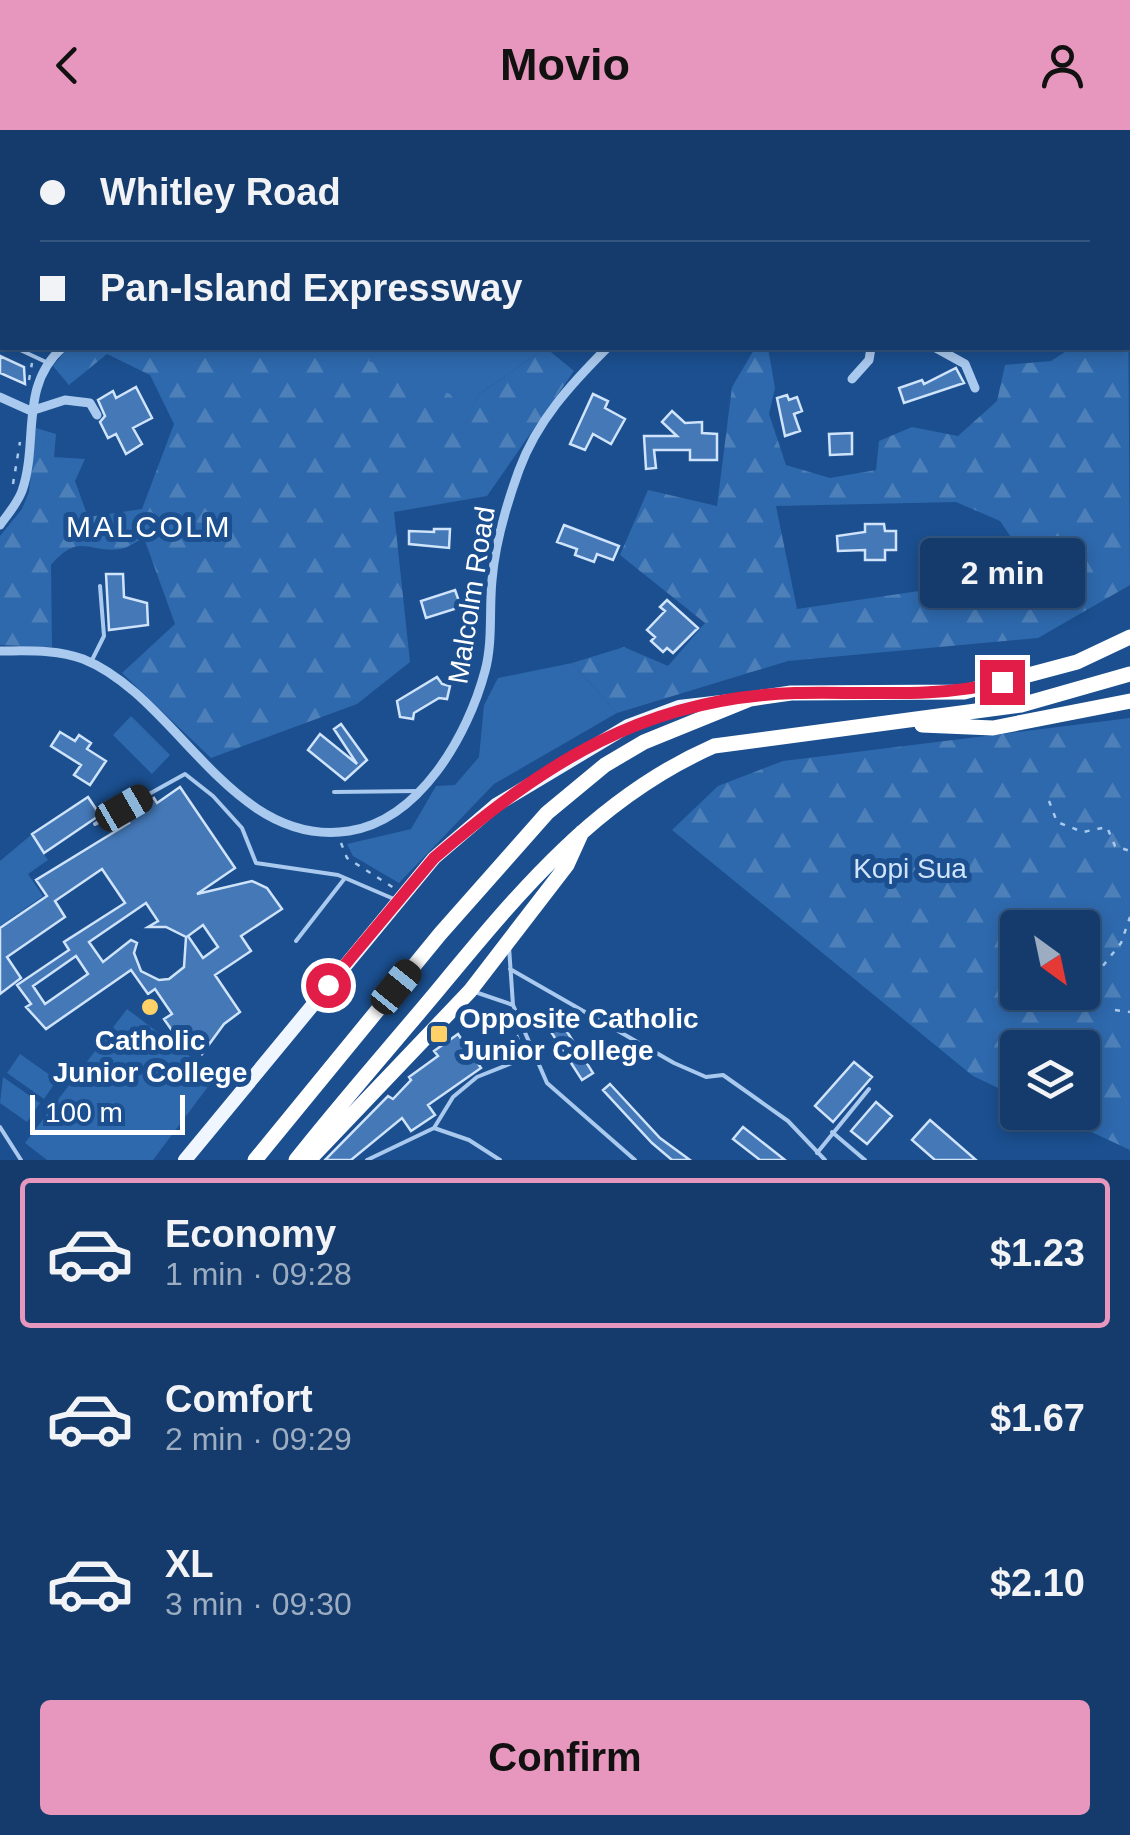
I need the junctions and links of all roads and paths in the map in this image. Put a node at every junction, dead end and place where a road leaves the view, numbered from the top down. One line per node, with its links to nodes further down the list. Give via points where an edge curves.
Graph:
1 (20, 350): 6 (lane)
2 (60, 350): 6 (street)
3 (605, 350): 21 (street, Malcolm Road, via 547,414 520,466 496,546 486,669 454,744)
4 (871, 350): 7 (street)
5 (940, 350): 8 (street, via 964,364)
6 (46, 362): 10 (street)
7 (852, 379)
8 (975, 388)
9 (0, 397): 10 (street)
10 (31, 411): 11 (street, via 77,399); 12 (street, via 24,487)
11 (98, 415)
12 (0, 525)
13 (100, 586): 16 (lane, via 104,636)
14 (1130, 637): 18 (highway, via 1077,662 964,692)
15 (0, 650): 16 (street, Malcolm Road, via 54,652)
16 (90, 664): 26 (street, Malcolm Road, via 259,809 314,832)
17 (1130, 674): 20 (highway, via 1021,705)
18 (750, 698): 29 (main road, via 678,707 572,757 496,805); 49 (highway, via 644,742 559,802 440,934)
19 (1130, 701): 20 (highway, via 993,728)
20 (878, 723): 25 (highway, via 714,746 668,766)
21 (418, 790): 22 (lane); 26 (street, Malcolm Road, via 380,823)
22 (334, 792)
23 (1049, 800): 27 (path, via 1057,822 1083,832 1107,827 1115,846)
24 (94, 824): 28 (lane, via 185,774 242,828 256,863)
25 (583, 828): 32 (highway, via 567,865); 50 (highway, via 526,883)
26 (337, 832): 29 (path, via 347,858 400,892)
27 (1130, 851)
28 (344, 878): 29 (lane); 31 (lane)
29 (396, 899): 48 (main road)
30 (1130, 917): 34 (path)
31 (296, 941)
32 (509, 942): 33 (lane); 35 (highway)
33 (510, 970): 36 (lane); 46 (lane, via 674,1063 706,1077 723,1074 788,1121)
34 (1100, 971)
35 (470, 991): 36 (lane); 51 (highway)
36 (514, 1004): 40 (lane)
37 (1115, 1010): 38 (path)
38 (1130, 1012)
39 (515, 1029): 41 (path)
40 (532, 1055): 41 (lane); 54 (lane, via 561,1100)
41 (525, 1057): 44 (lane, via 477,1077 453,1097)
42 (869, 1089): 45 (lane)
43 (0, 1127): 47 (lane)
44 (434, 1128): 52 (lane); 53 (lane)
45 (832, 1132): 46 (lane); 56 (lane)
46 (816, 1153): 55 (lane)
47 (20, 1160)
48 (185, 1160)
49 (255, 1160)
50 (296, 1160)
51 (309, 1160)
52 (366, 1160)
53 (500, 1160)
54 (634, 1160)
55 (825, 1160)
56 (864, 1160)

